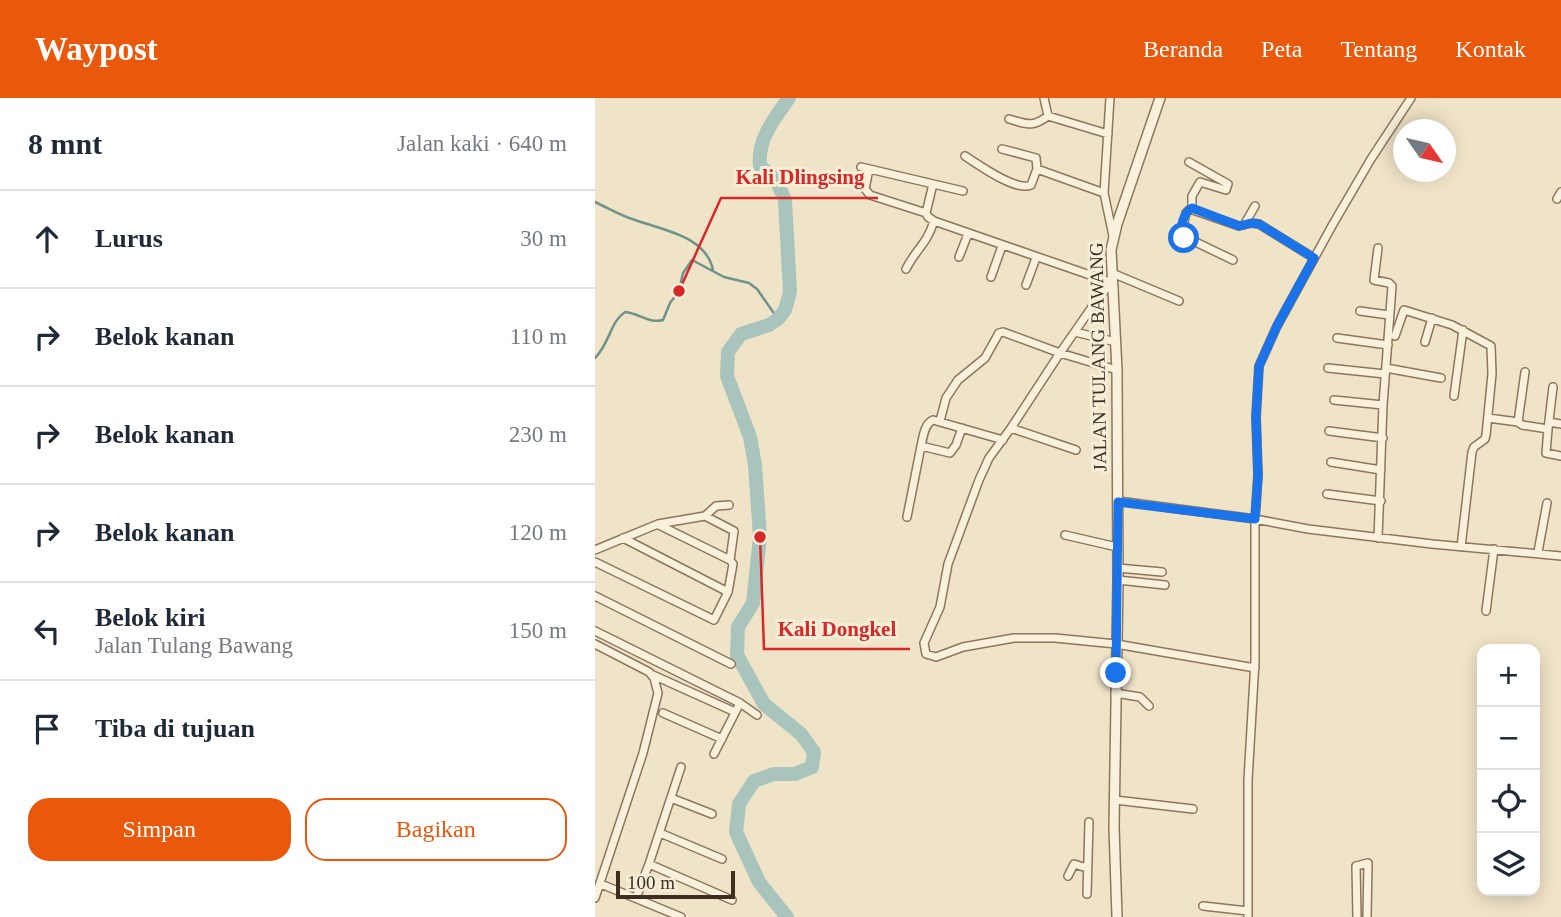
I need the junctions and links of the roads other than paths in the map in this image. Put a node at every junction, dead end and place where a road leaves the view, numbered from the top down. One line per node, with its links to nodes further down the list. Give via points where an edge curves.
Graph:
1 (1044, 98): 5 (street)
2 (1110, 98): 7 (street)
3 (1160, 98): 23 (street, JALAN TULANG BAWANG)
4 (1411, 98): 28 (street)
5 (1048, 116): 6 (street, via 1030,125); 7 (street)
6 (1009, 119)
7 (1108, 134): 16 (street)
8 (1002, 149): 11 (street, via 1036,158)
9 (965, 156): 11 (street, via 1025,187 1031,185)
10 (1189, 162): 12 (street)
11 (1037, 169): 16 (street)
12 (1203, 171): 13 (street); 13 (street, via 1228,185 1226,190)
13 (1200, 182): 18 (street, via 1192,196)
14 (933, 184): 15 (street); 19 (street); 19 (street, via 865,168 865,189 870,195)
15 (963, 191)
16 (1104, 193): 23 (street)
17 (1255, 206): 21 (street)
18 (1192, 208): 21 (street); 29 (street, via 1186,213 1181,235)
19 (926, 213): 20 (street)
20 (934, 221): 22 (street); 30 (street, via 930,237)
21 (1244, 225): 28 (street, via 1259,224)
22 (968, 234): 24 (street); 26 (street)
23 (1113, 238): 32 (street, JALAN TULANG BAWANG)
24 (1002, 246): 27 (street); 31 (street)
25 (1378, 248): 36 (street, via 1374,280 1392,286)
26 (959, 257)
27 (1036, 258): 32 (street); 33 (street)
28 (1314, 258): 77 (street, via 1259,366)
29 (1233, 260)
30 (906, 269)
31 (991, 277)
32 (1113, 282): 34 (street); 39 (street); 42 (street, JALAN TULANG BAWANG)
33 (1026, 285)
34 (1179, 301)
35 (1360, 311): 36 (street)
36 (1389, 315): 44 (street)
37 (1432, 318): 38 (street); 40 (street, via 1404,310); 43 (street)
38 (1463, 330): 52 (street); 55 (street, via 1492,346)
39 (1075, 332): 42 (street); 45 (street)
40 (1395, 336)
41 (1337, 338): 44 (street)
42 (1116, 342): 47 (street, JALAN TULANG BAWANG)
43 (1425, 342)
44 (1388, 345): 48 (street)
45 (1060, 353): 47 (street); 56 (street, via 999,333 985,358 958,380 946,398); 61 (street)
46 (1328, 368): 48 (street)
47 (1117, 370): 72 (street, JALAN TULANG BAWANG)
48 (1385, 371): 50 (street); 54 (street)
49 (1525, 372): 57 (street)
50 (1441, 378)
51 (1553, 387): 59 (street)
52 (1454, 396)
53 (1334, 400): 54 (street)
54 (1383, 405): 63 (street)
55 (1488, 418): 57 (street); 83 (street, via 1485,439 1472,452)
56 (940, 421): 60 (street); 65 (street, via 929,422)
57 (1517, 422): 59 (street)
58 (1561, 424): 59 (street)
59 (1549, 425): 67 (street, via 1546,453)
60 (962, 428): 64 (street); 65 (street, via 950,453)
61 (1011, 428): 64 (street); 66 (street)
62 (1329, 431): 63 (street)
63 (1383, 438): 69 (street)
64 (1003, 440): 98 (street, via 989,458 948,564 940,607 924,643 926,654 936,657 1014,638)
65 (921, 446): 76 (street)
66 (1076, 450)
67 (1561, 456)
68 (1331, 462): 69 (street)
69 (1381, 470): 71 (street)
70 (1327, 494): 71 (street)
71 (1381, 501): 81 (street)
72 (1118, 502): 77 (street); 82 (street, JALAN TULANG BAWANG)
73 (1547, 503): 86 (street)
74 (729, 505): 75 (street, via 716,506)
75 (705, 516): 78 (street); 88 (street, via 734,531)
76 (907, 517)
77 (1255, 519): 81 (street); 101 (street)
78 (658, 524): 80 (street); 88 (street)
79 (1065, 535): 82 (street)
80 (623, 538): 84 (street); 94 (street)
81 (1378, 538): 83 (street)
82 (1117, 547): 90 (street, JALAN TULANG BAWANG)
83 (1461, 547): 85 (street)
84 (595, 550)
85 (1494, 550): 86 (street); 96 (street)
86 (1538, 552): 87 (street)
87 (1561, 556)
88 (730, 560): 94 (street, via 733,575)
89 (595, 562): 94 (street, via 714,620)
90 (1118, 568): 91 (street); 92 (street, JALAN TULANG BAWANG)
91 (1162, 572)
92 (1118, 580): 93 (street); 98 (street, JALAN TULANG BAWANG)
93 (1165, 585)
94 (728, 592)
95 (595, 596): 100 (street)
96 (1486, 611)
97 (595, 631): 104 (street)
98 (1116, 644): 101 (street); 103 (street, JALAN TULANG BAWANG)
99 (595, 645): 102 (street)
100 (731, 664)
101 (1255, 668): 129 (street, via 1248,780)
102 (649, 673): 106 (street); 121 (street, via 658,693 643,753)
103 (1115, 693): 105 (street, via 1140,697); 113 (street, JALAN TULANG BAWANG)
104 (740, 703): 106 (street); 108 (street)
105 (1149, 706)
106 (736, 712): 109 (street)
107 (663, 713): 109 (street)
108 (757, 715)
109 (722, 739): 110 (street)
110 (714, 754)
111 (681, 766): 112 (street)
112 (671, 798): 115 (street); 117 (street)
113 (1115, 800): 114 (street); 131 (street, JALAN TULANG BAWANG)
114 (1193, 809)
115 (712, 814)
116 (1089, 822): 120 (street)
117 (660, 833): 118 (street); 119 (street)
118 (722, 859)
119 (649, 864): 126 (street); 127 (street)
120 (1087, 868): 122 (street, via 1073,863); 124 (street)
121 (598, 873): 123 (street)
122 (1068, 876)
123 (601, 884): 125 (street); 126 (street)
124 (1087, 894)
125 (595, 898)
126 (636, 898): 130 (street)
127 (732, 900)
128 (1203, 906): 129 (street)
129 (1248, 914)
130 (681, 917)
131 (1117, 917)
132 (1357, 917): 133 (street, via 1356,866 1368,863)
133 (1367, 917)

